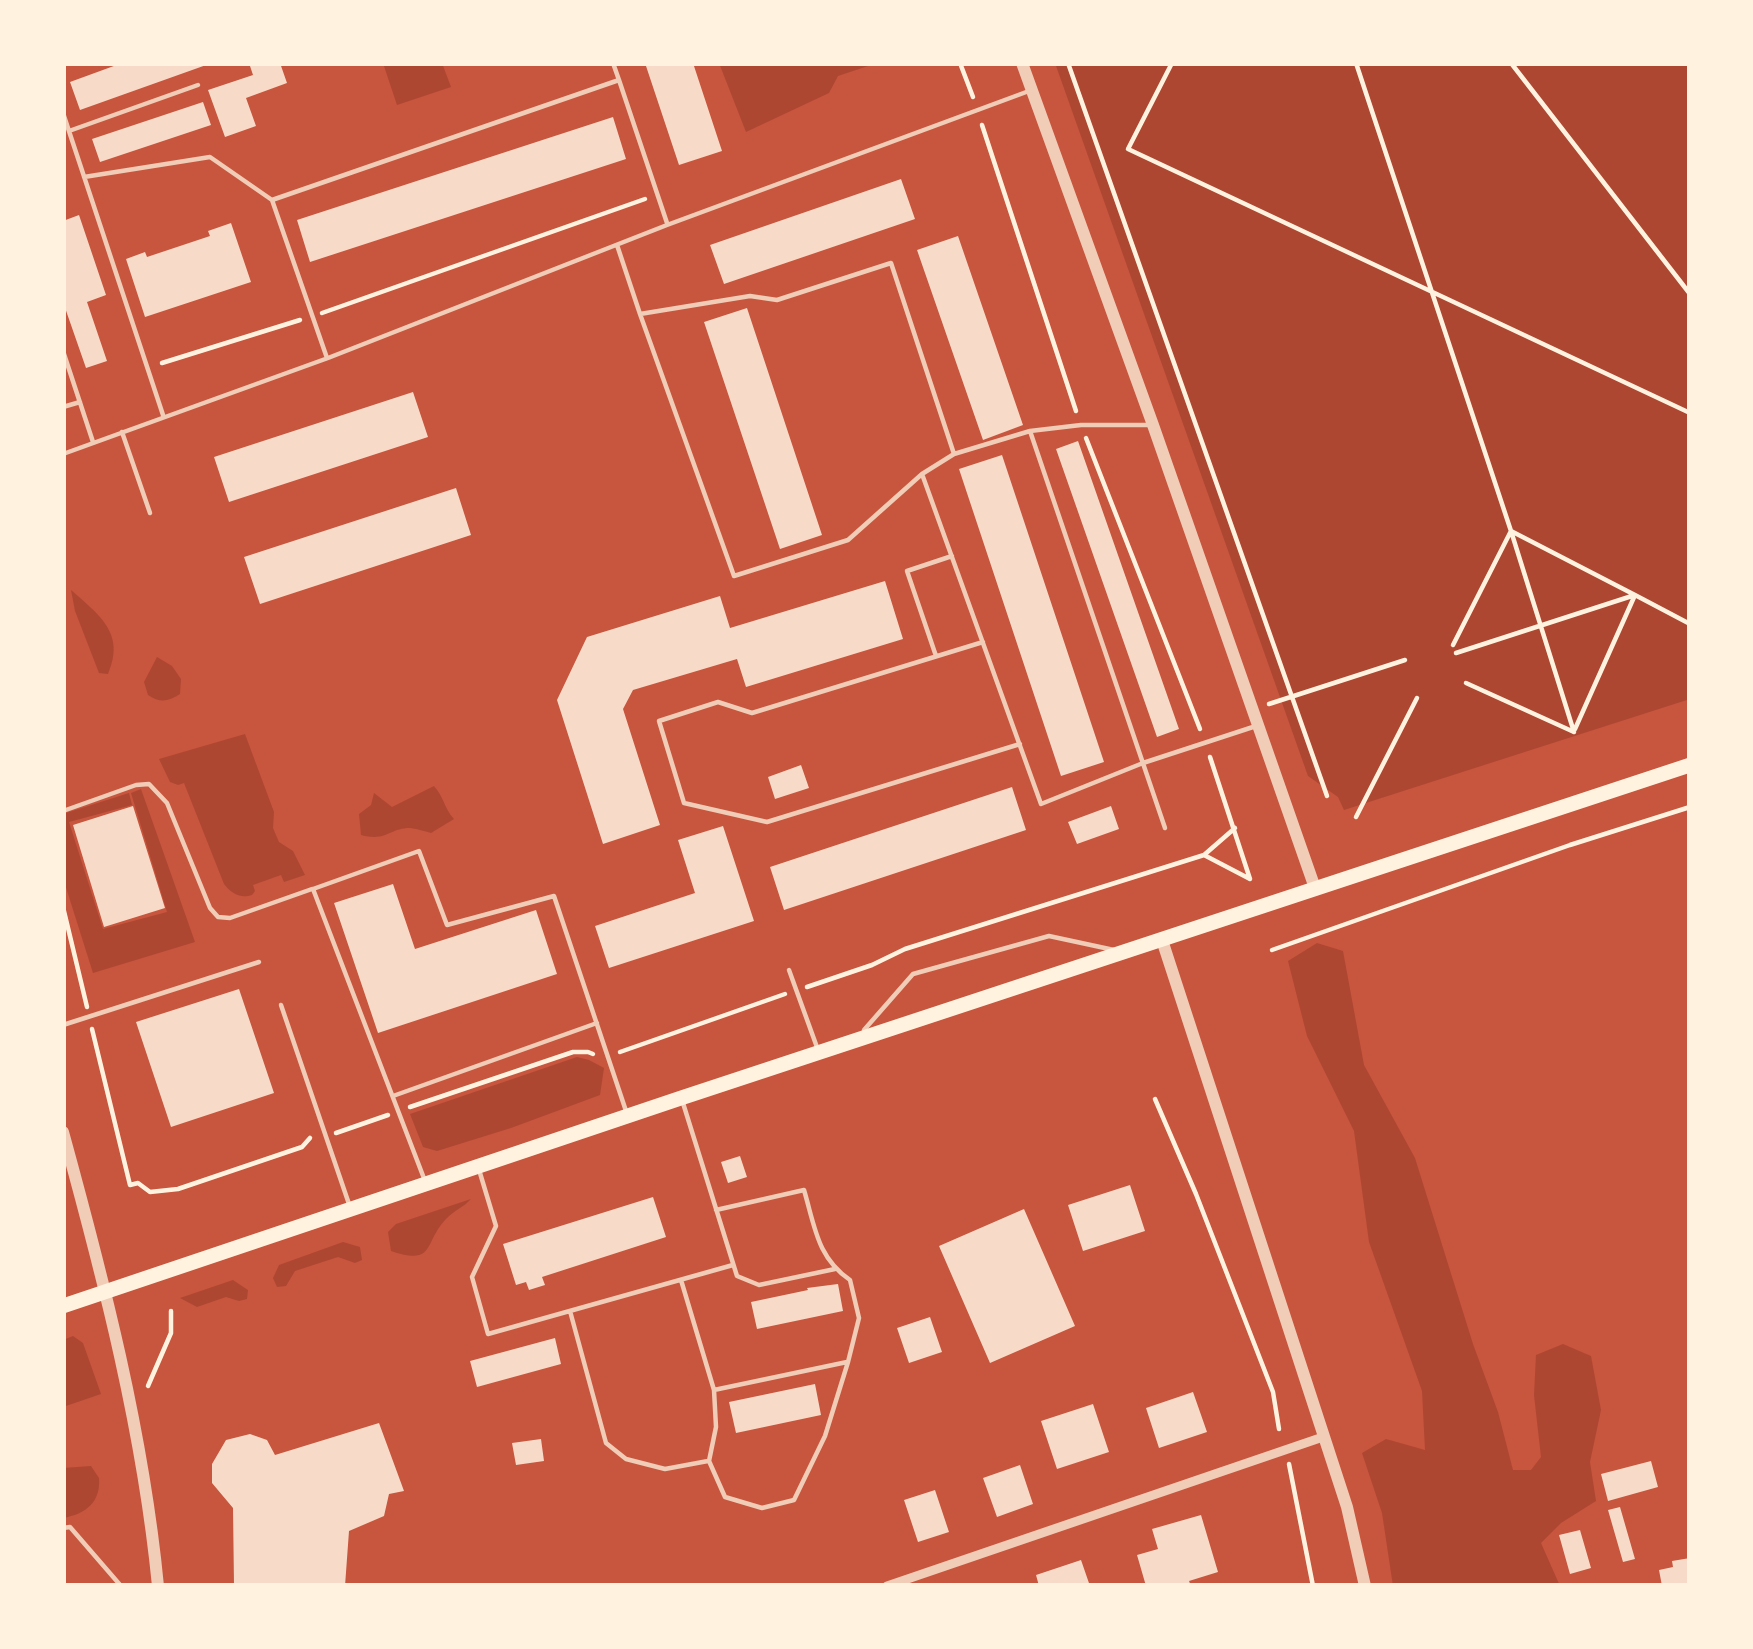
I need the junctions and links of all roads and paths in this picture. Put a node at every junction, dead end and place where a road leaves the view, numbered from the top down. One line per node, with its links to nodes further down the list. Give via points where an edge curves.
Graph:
1 (613, 63): 8 (lane)
2 (960, 63): 11 (path)
3 (1022, 63): 10 (street)
4 (1068, 63): 48 (path)
5 (1172, 63): 19 (path, via 1128,149)
6 (1356, 63): 19 (path)
7 (1511, 63): 20 (path)
8 (619, 80): 15 (lane); 16 (lane)
9 (198, 85): 13 (lane)
10 (1031, 90): 11 (lane); 31 (street)
11 (978, 112): 17 (lane); 30 (path)
12 (63, 113): 13 (lane)
13 (69, 131): 14 (lane)
14 (84, 176): 16 (lane, via 210,157); 25 (lane)
15 (656, 195): 17 (lane); 22 (path)
16 (272, 200): 22 (lane)
17 (667, 224): 18 (lane)
18 (617, 245): 21 (lane); 24 (lane)
19 (1432, 292): 28 (path); 39 (path)
20 (1690, 294)
21 (640, 314): 36 (lane, via 750,296 777,300 891,263); 37 (lane, via 734,576 848,539)
22 (312, 317): 24 (lane); 25 (path)
23 (63, 352): 26 (lane)
24 (328, 358): 29 (lane)
25 (148, 368): 29 (lane)
26 (80, 402): 27 (lane); 34 (lane)
27 (63, 407)
28 (1690, 413)
29 (163, 416): 33 (lane)
30 (1081, 425): 31 (lane); 32 (lane); 53 (path)
31 (1153, 425): 50 (street)
32 (1030, 431): 36 (lane); 55 (lane)
33 (122, 432): 34 (lane); 38 (lane)
34 (93, 442): 35 (lane)
35 (63, 454)
36 (953, 454): 37 (lane)
37 (922, 474): 40 (lane)
38 (150, 513)
39 (1511, 531): 41 (path); 43 (path); 43 (path, via 1455,649)
40 (952, 556): 44 (lane); 45 (lane, via 908,571)
41 (1635, 595): 42 (path); 43 (path); 52 (path)
42 (1690, 624)
43 (1540, 625): 52 (path)
44 (983, 642): 45 (lane); 54 (lane)
45 (936, 656): 54 (lane, via 752,713 718,702 659,721 684,803 767,822)
46 (1405, 660): 48 (path)
47 (1466, 683): 52 (path)
48 (1292, 697): 50 (path); 57 (path)
49 (1418, 698): 60 (path)
50 (1252, 709): 51 (street)
51 (1258, 725): 53 (lane); 63 (street)
52 (1574, 732)
53 (1205, 743): 55 (lane); 62 (path, via 1250,880)
54 (1020, 744): 55 (lane, via 1041,804)
55 (1143, 763): 61 (lane)
56 (1690, 765): 63 (main road)
57 (1328, 796)
58 (1690, 807): 67 (path)
59 (63, 811): 64 (lane, via 149,784 166,803 218,917)
60 (1356, 817)
61 (1165, 828)
62 (1204, 855)
63 (1315, 888): 66 (main road)
64 (313, 889): 73 (lane, via 419,851 447,925 554,896); 77 (lane)
65 (63, 907): 72 (path)
66 (1162, 940): 68 (main road); 98 (street)
67 (1271, 950)
68 (1126, 952): 75 (main road); 75 (lane, via 1049,936 913,974)
69 (259, 962): 72 (lane)
70 (789, 970): 76 (lane)
71 (281, 1005): 82 (lane)
72 (89, 1017): 74 (lane); 82 (path, via 130,1185 178,1189)
73 (597, 1023): 77 (lane); 80 (lane)
74 (63, 1024)
75 (854, 1041): 76 (main road)
76 (820, 1053): 78 (main road)
77 (393, 1096): 84 (lane)
78 (681, 1098): 80 (main road); 86 (lane)
79 (1155, 1099): 97 (path, via 1273,1392)
80 (628, 1116): 83 (main road)
81 (63, 1132): 90 (street)
82 (326, 1136): 85 (lane)
83 (478, 1167): 84 (main road); 92 (lane, via 496,1226 472,1277 488,1334)
84 (427, 1184): 85 (main road)
85 (351, 1210): 90 (main road)
86 (716, 1210): 87 (lane); 88 (lane, via 804,1190)
87 (733, 1264): 88 (lane, via 736,1276 759,1285); 89 (lane)
88 (835, 1269): 94 (lane, via 850,1280 859,1318)
89 (681, 1280): 92 (lane); 96 (lane)
90 (107, 1292): 91 (main road); 103 (street)
91 (63, 1306)
92 (570, 1310): 99 (lane, via 606,1442 626,1459 665,1468)
93 (171, 1311): 95 (path, via 172,1333)
94 (848, 1362): 96 (lane); 99 (lane, via 794,1500 762,1508 724,1497)
95 (148, 1386)
96 (714, 1390): 99 (lane)
97 (1280, 1430)
98 (1322, 1437): 104 (street); 106 (street)
99 (709, 1461)
100 (1289, 1464): 105 (path)
101 (63, 1528): 102 (lane)
102 (122, 1586)
103 (158, 1586)
104 (887, 1586)
105 (1313, 1586)
106 (1365, 1586)

